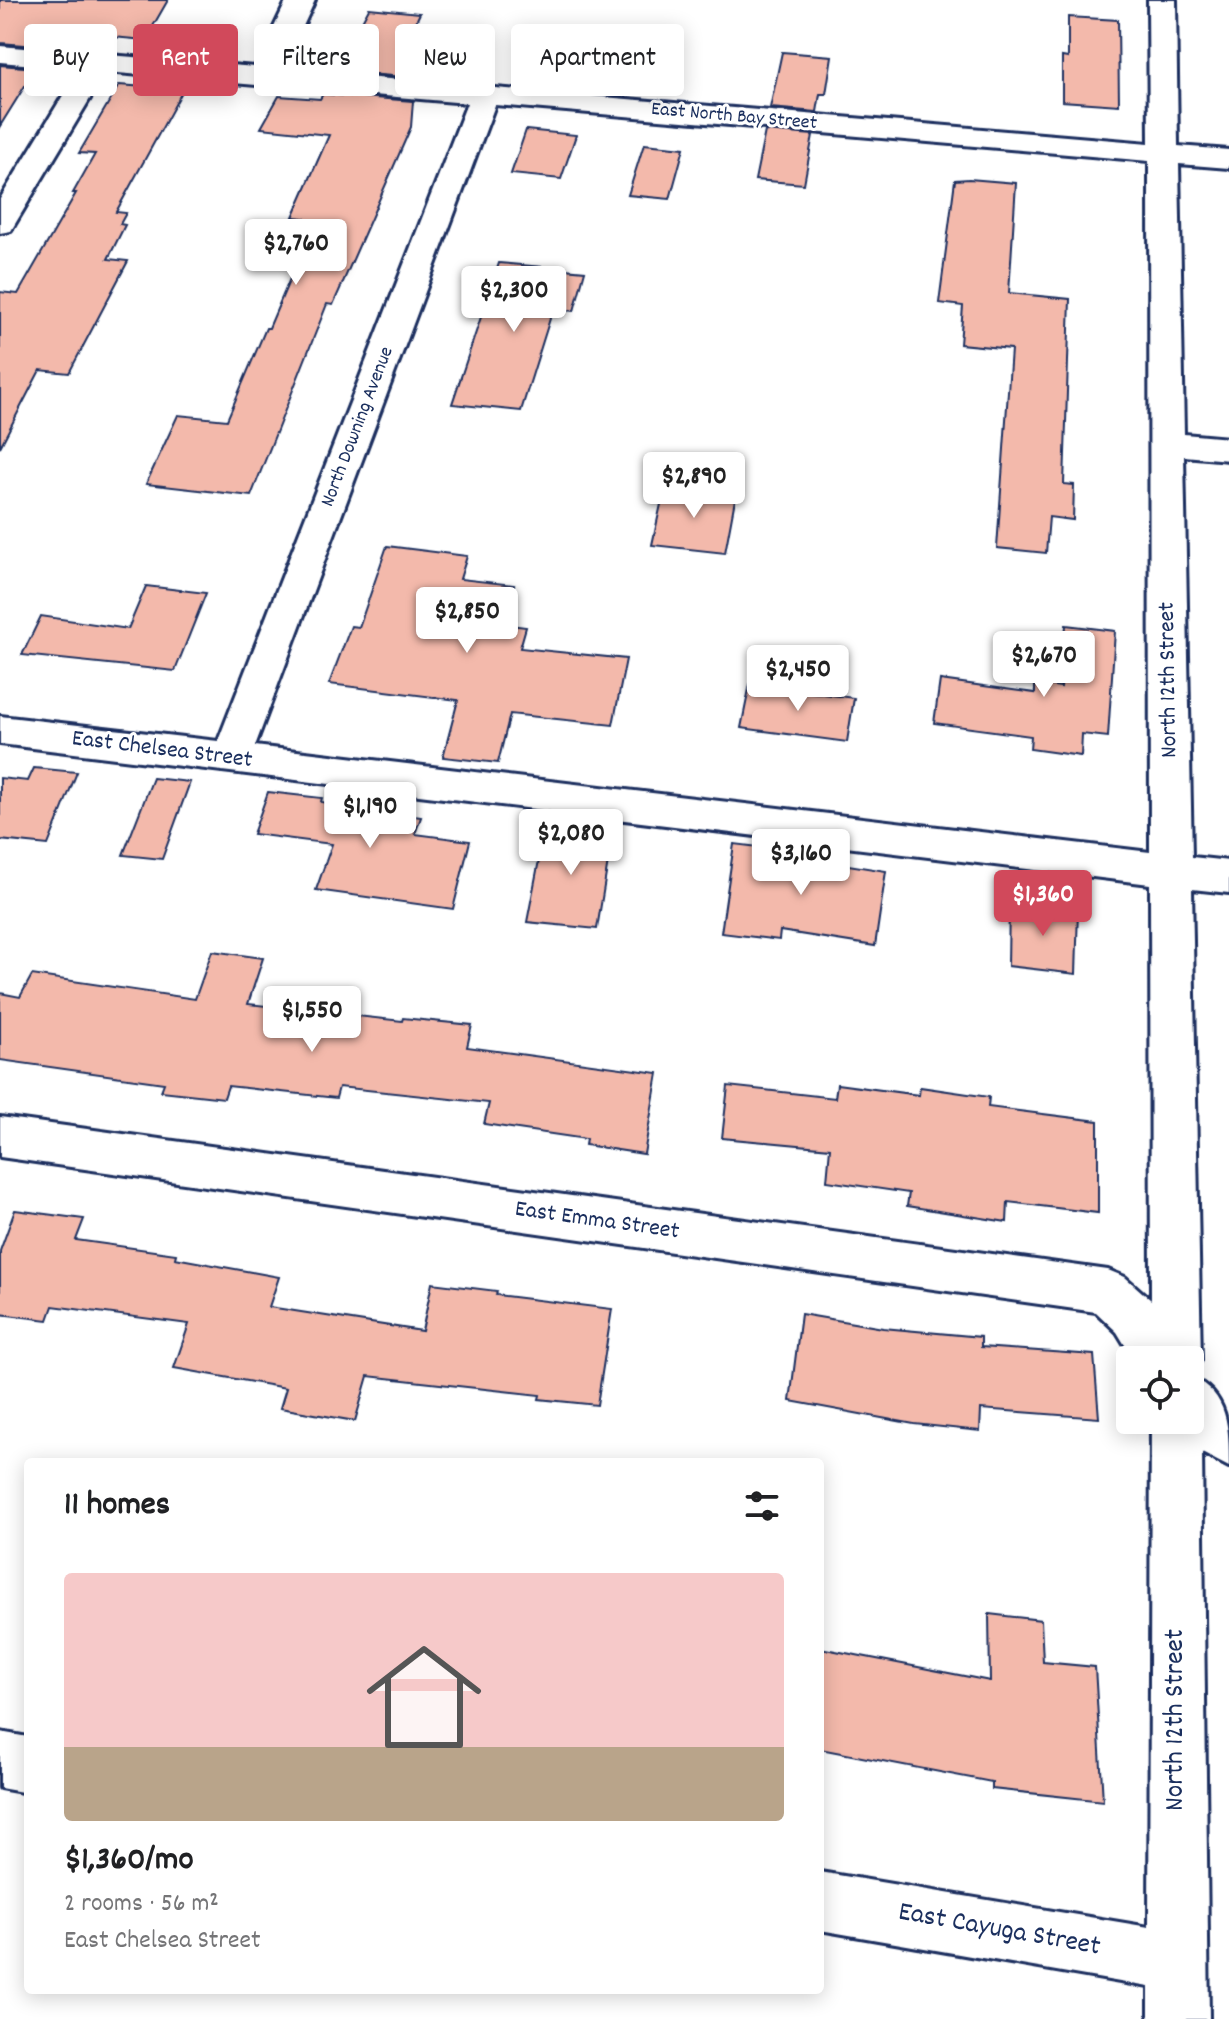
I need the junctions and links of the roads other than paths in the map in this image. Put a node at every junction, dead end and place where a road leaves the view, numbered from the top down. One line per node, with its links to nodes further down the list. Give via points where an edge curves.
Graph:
1 (301, 0): 3 (street)
2 (1162, 0): 11 (street, North 12th Street)
3 (290, 24)
4 (0, 54): 5 (street, East North Bay Street)
5 (24, 56)
6 (117, 65): 7 (street, East North Bay Street)
7 (254, 76)
8 (77, 96): 13 (street)
9 (484, 96): 17 (street, North Downing Avenue)
10 (495, 96): 11 (street, East North Bay Street)
11 (1161, 154): 12 (street, East North Bay Street); 14 (street, North 12th Street)
12 (1229, 159)
13 (0, 224)
14 (1166, 443): 15 (street); 18 (street, North 12th Street)
15 (1229, 449)
16 (0, 730): 17 (street, East Chelsea Street)
17 (231, 758): 18 (street, East Chelsea Street)
18 (1171, 870): 19 (street, East Chelsea Street); 22 (street, North 12th Street)
19 (1229, 877)
20 (0, 1137): 21 (street, East Emma Street, via 1108,1292 1134,1316)
21 (1153, 1346)
22 (1176, 1346)
23 (1204, 1419): 25 (street)
24 (1176, 1434): 29 (street, North 12th Street)
25 (1229, 1443)
26 (0, 1760): 27 (street)
27 (24, 1764)
28 (824, 1902): 29 (street, East Cayuga Street)
29 (1178, 1962): 30 (street, North 12th Street)
30 (1179, 2019)

